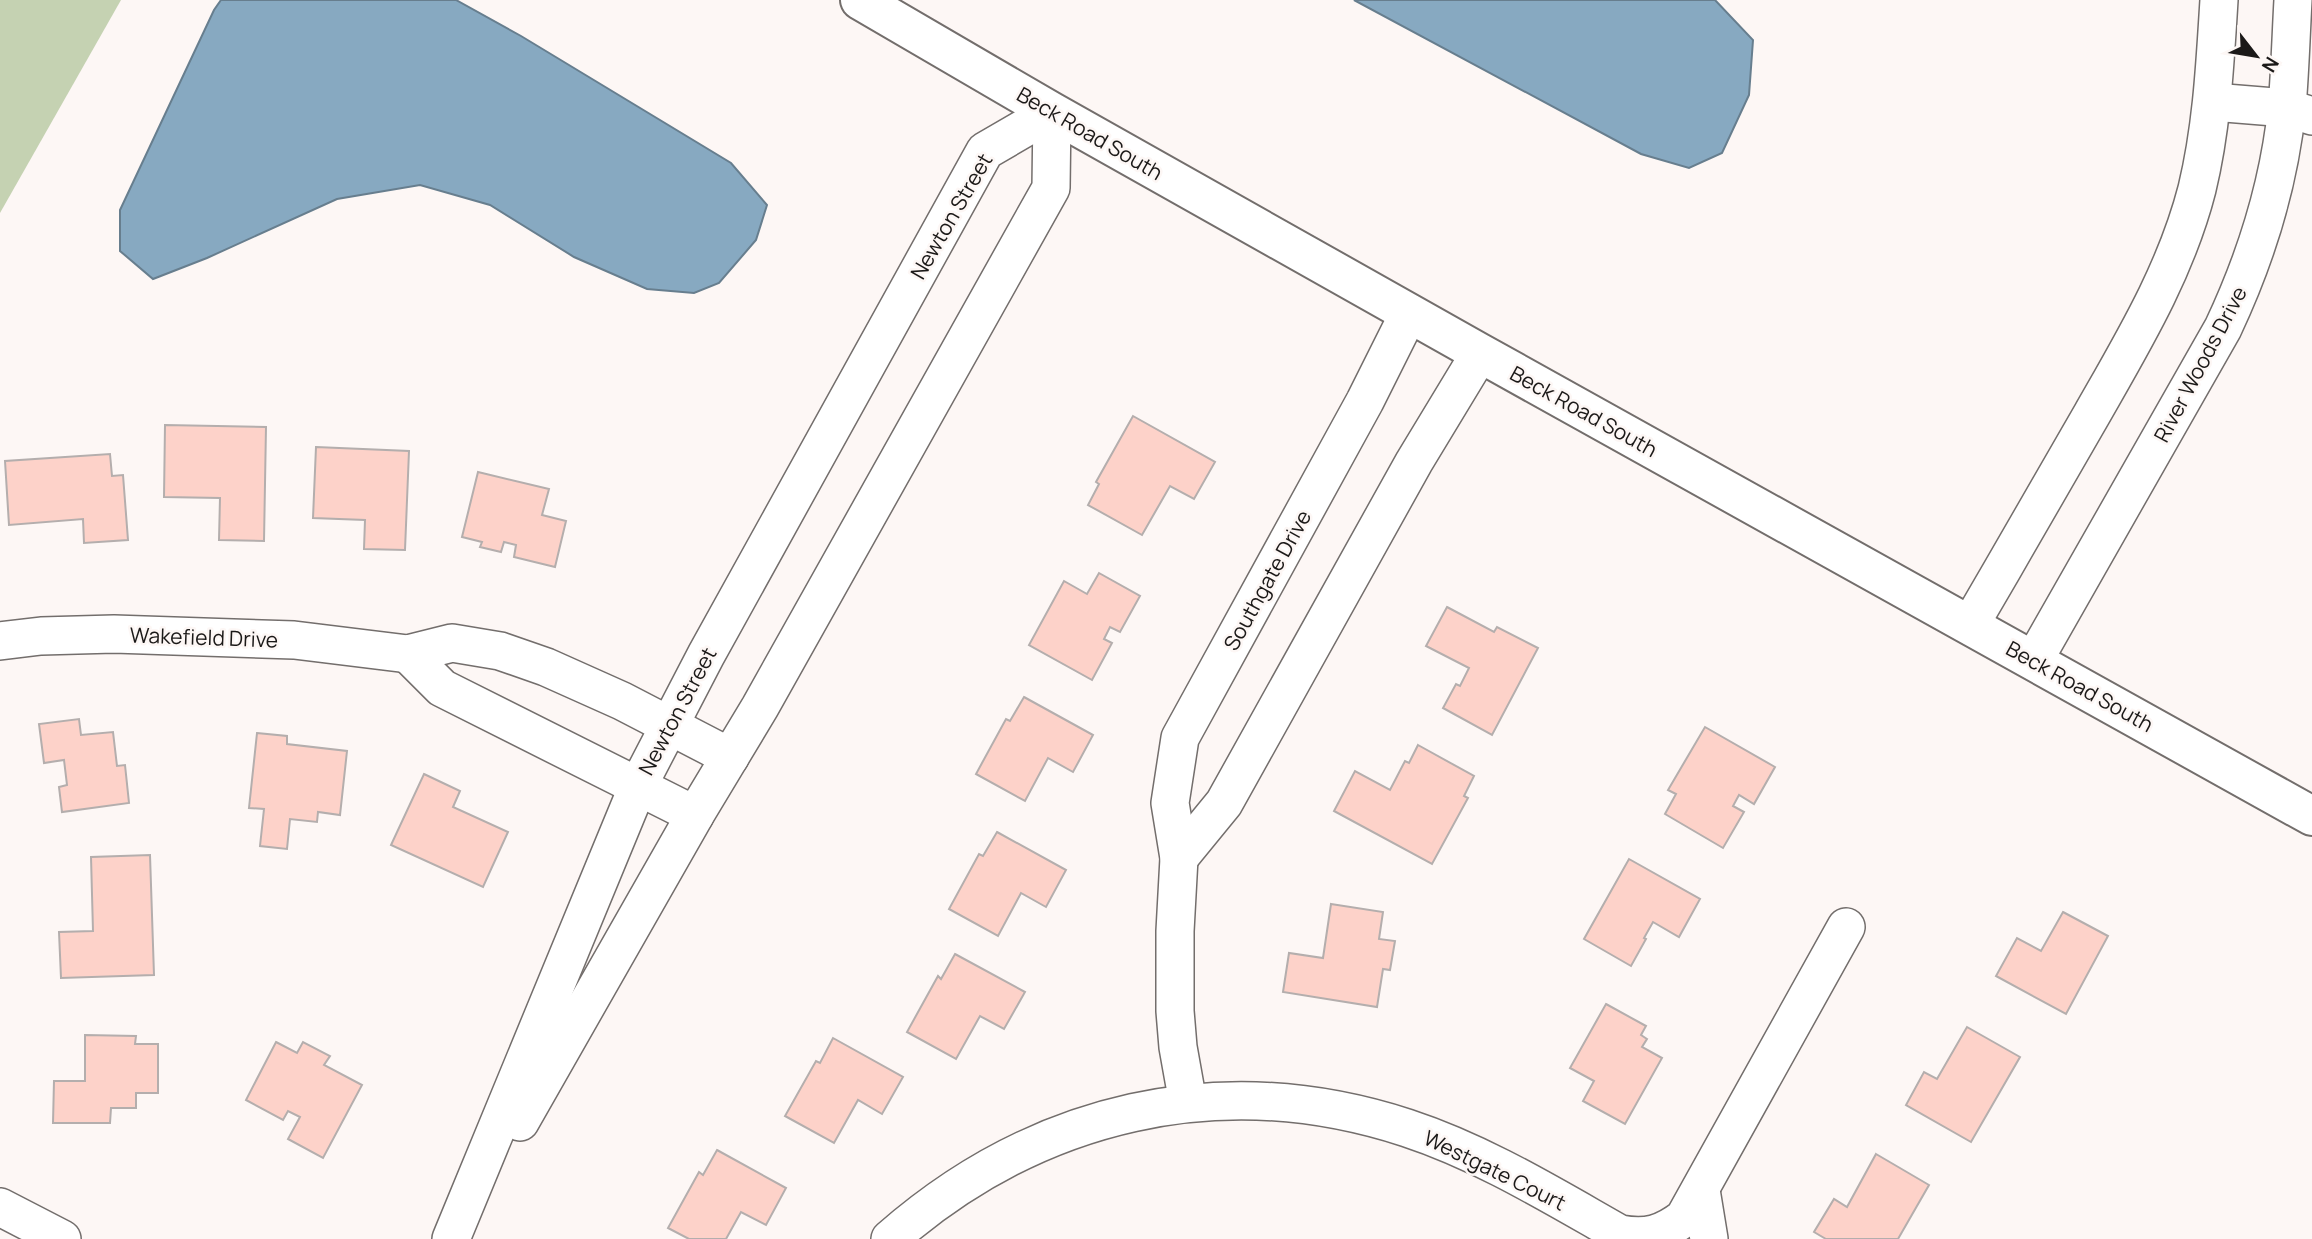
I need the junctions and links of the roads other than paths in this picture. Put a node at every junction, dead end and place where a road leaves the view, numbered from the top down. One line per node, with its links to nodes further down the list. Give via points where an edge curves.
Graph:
1 (860, 0): 5 (main road, Beck Road South)
2 (2219, 0): 4 (street)
3 (2293, 0): 6 (street, River Woods Drive)
4 (2213, 102): 6 (street); 9 (street, via 2196,191 2163,284)
5 (1052, 112): 7 (main road, Beck Road South); 13 (street, Newton Street, via 985,151); 14 (street, Newton Street, via 1051,188)
6 (2299, 112): 12 (street, River Woods Drive, via 2279,159 2263,229 2242,287)
7 (1409, 313): 8 (main road, Beck Road South); 18 (street, Southgate Drive, via 1180,738 1170,803)
8 (1480, 353): 9 (main road, Beck Road South); 18 (street, via 1419,453 1224,803)
9 (1970, 625): 12 (main road, Beck Road South)
10 (0, 641): 11 (street, Wakefield Drive, via 114,634 294,640)
11 (408, 654): 13 (street, Wakefield Drive, via 452,643 500,651 546,667); 15 (street, via 442,688)
12 (2034, 660): 17 (main road, Beck Road South)
13 (669, 724): 14 (street, Wakefield Drive); 15 (street, Newton Street)
14 (730, 757): 16 (street, Newton Street)
15 (638, 786): 16 (street); 25 (street, Newton Street)
16 (695, 815): 25 (street, Newton Street)
17 (2312, 816)
18 (1179, 858): 20 (street, Southgate Drive, via 1175,1011)
19 (1846, 927): 21 (street, Westgate Court)
20 (1188, 1103): 23 (street, Westgate Court, via 1274,1101 1359,1114 1408,1128 1502,1168); 26 (street, via 1124,1113 1049,1137 979,1172)
21 (1701, 1190): 23 (street, Westgate Court, via 1684,1218 1652,1237); 27 (street)
22 (0, 1206): 24 (street)
23 (1595, 1229)
24 (62, 1239)
25 (452, 1239)
26 (890, 1239)
27 (1709, 1239)

